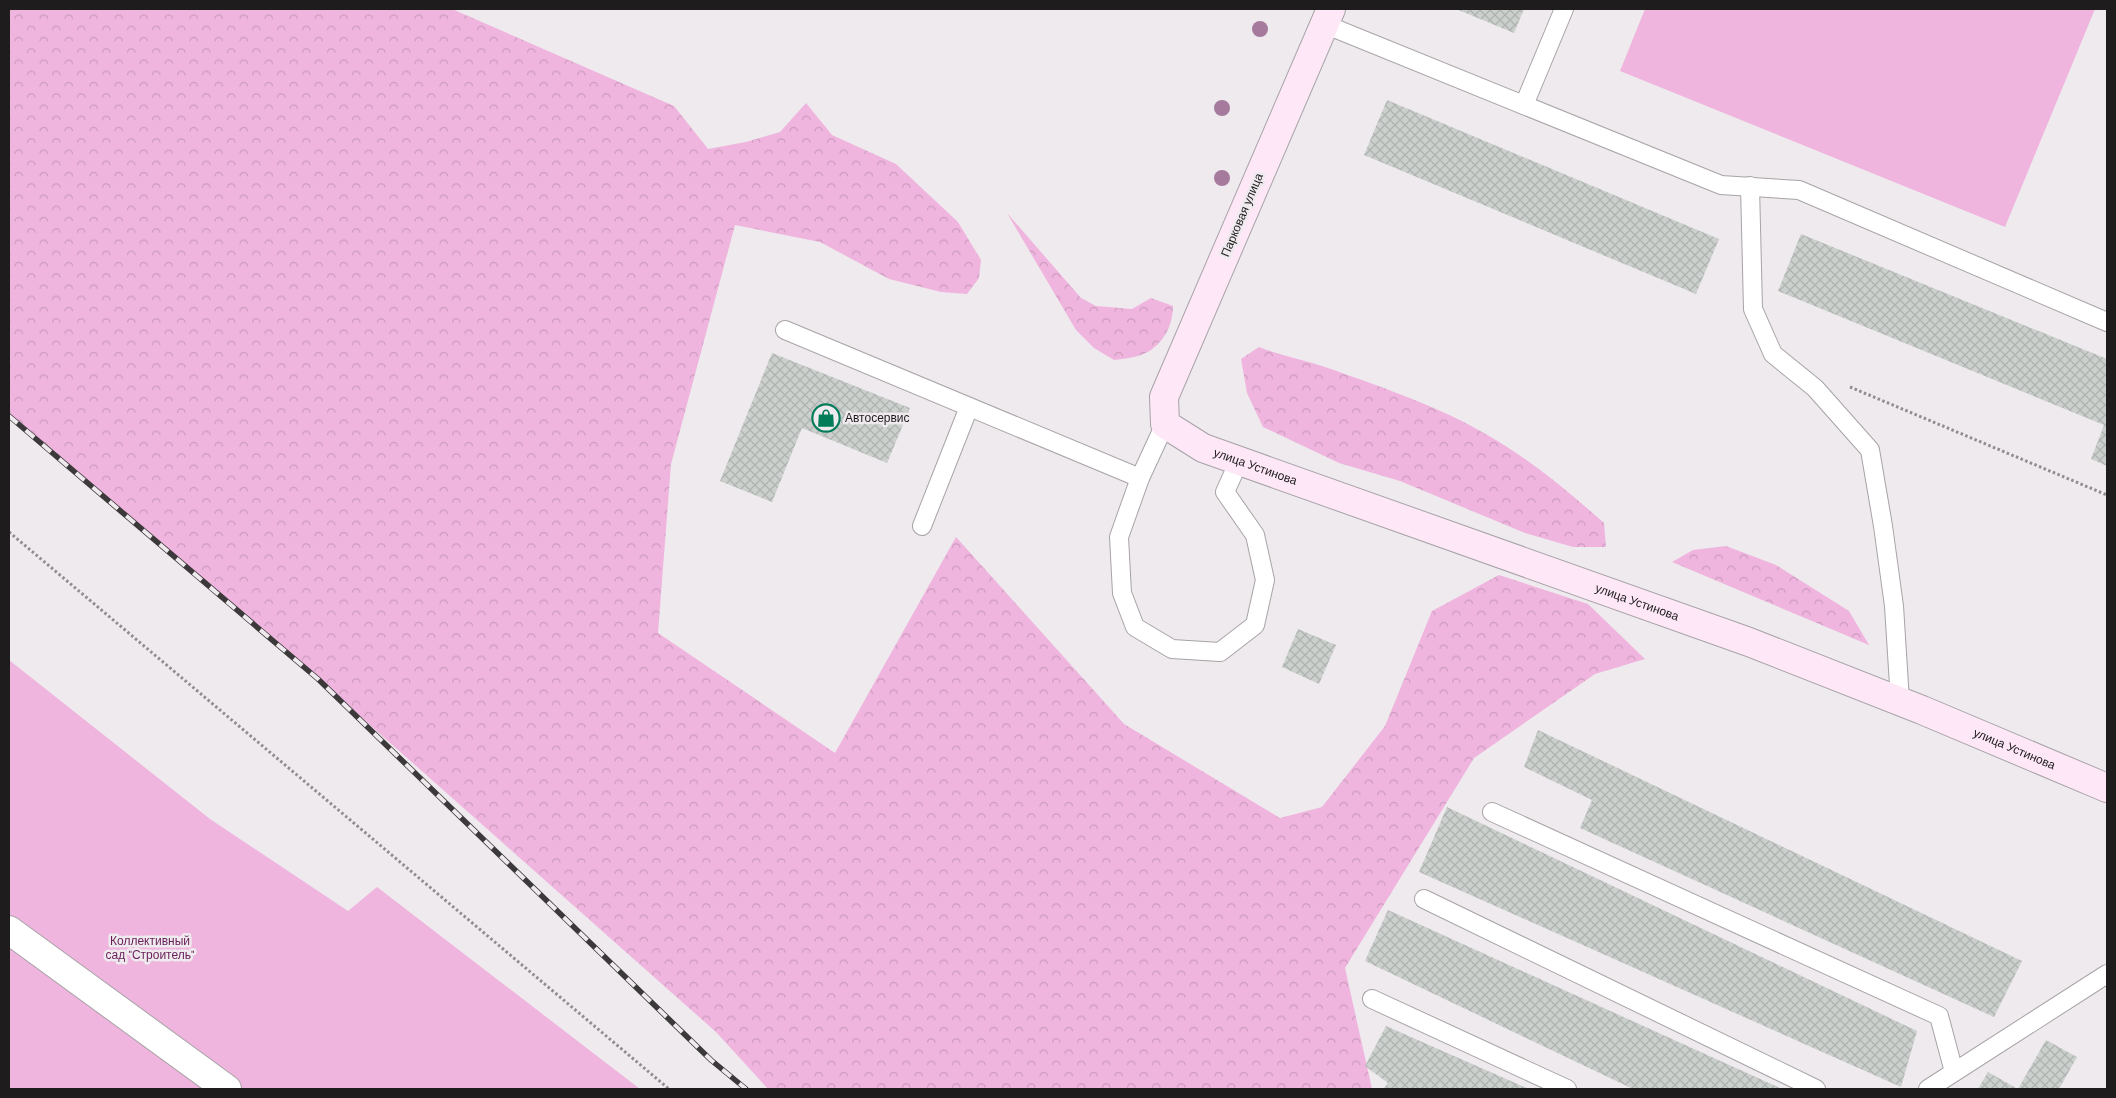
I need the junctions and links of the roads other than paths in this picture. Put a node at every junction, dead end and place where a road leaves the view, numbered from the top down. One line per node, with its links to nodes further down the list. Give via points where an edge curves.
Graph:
1 (1564, 9): 3 (lane)
2 (1327, 16): 3 (lane); 8 (street, Парковая улица, via 1164,397)
3 (1524, 105): 4 (lane, via 1721,185)
4 (1750, 186): 5 (lane, via 1800,190); 12 (lane, via 1753,309 1773,354 1814,388 1870,450 1894,606)
5 (2105, 314)
6 (785, 330): 7 (lane)
7 (970, 407): 10 (lane); 11 (lane)
8 (1165, 424): 9 (street, улица Устинова, via 1203,448); 10 (lane)
9 (1239, 460): 10 (lane, via 1225,492 1255,535 1265,580 1255,625 1220,652 1172,649 1135,627 1122,593 1119,538); 12 (street, улица Устинова, via 1749,642)
10 (1140, 478)
11 (922, 526)
12 (1900, 701): 13 (street, улица Устинова)
13 (2107, 788)
14 (1492, 812): 19 (lane, via 1939,1016)
15 (1424, 899): 22 (lane)
16 (9, 930): 20 (street)
17 (2107, 974): 19 (lane)
18 (1372, 999): 21 (lane)
19 (1954, 1072): 23 (lane)
20 (228, 1089)
21 (1567, 1089)
22 (1816, 1089)
23 (1928, 1089)

